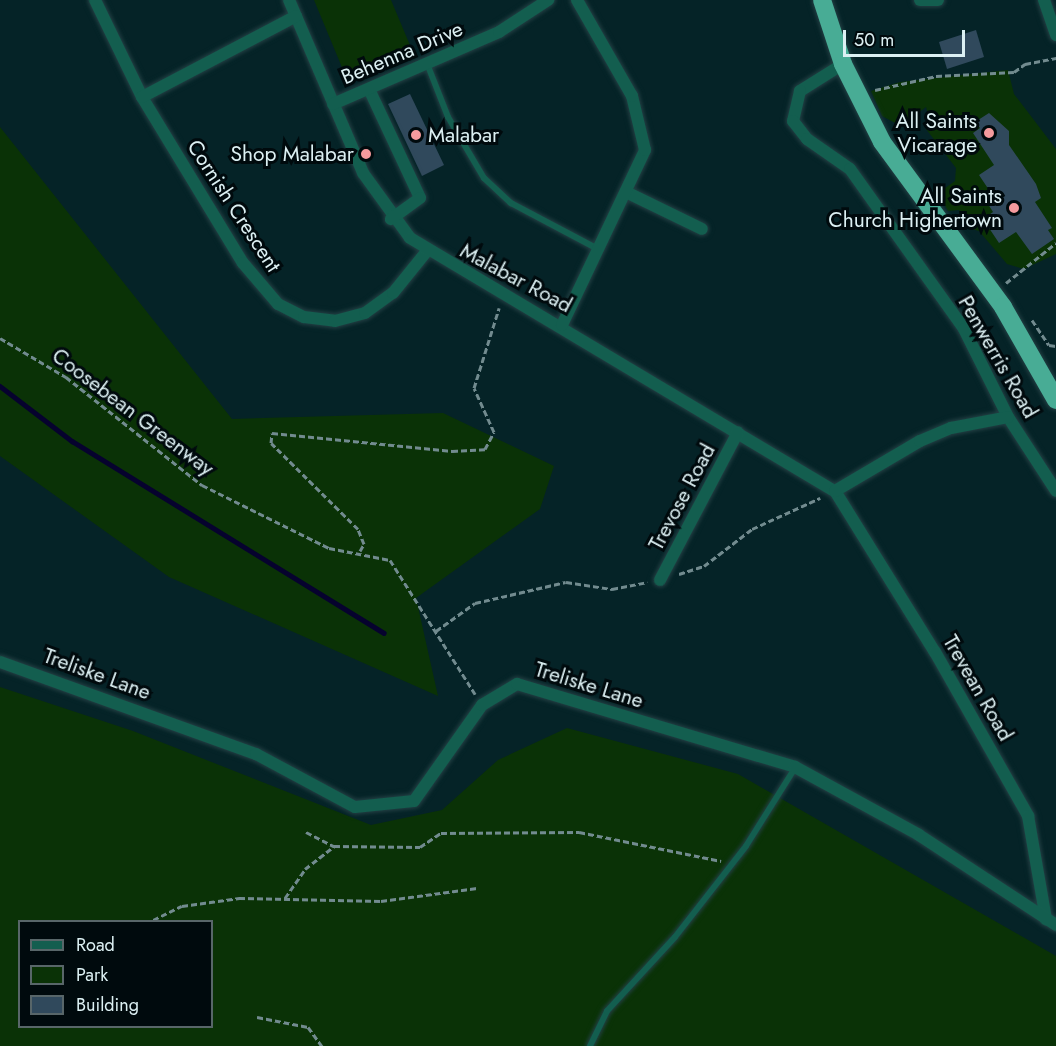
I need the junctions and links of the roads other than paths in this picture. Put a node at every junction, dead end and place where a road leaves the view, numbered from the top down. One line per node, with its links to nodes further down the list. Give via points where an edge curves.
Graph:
1 (95, 0): 14 (street, Cornish Crescent)
2 (289, 0): 9 (street, Malabar Road)
3 (548, 0): 12 (street, Behenna Drive, via 500,32)
4 (577, 0): 16 (street, via 632,96 644,133 643,160)
5 (822, 0): 11 (highway)
6 (920, 0): 7 (street)
7 (938, 0)
8 (1044, 0): 10 (street)
9 (296, 16): 14 (street); 15 (street, Malabar Road)
10 (1056, 35)
11 (843, 64): 22 (highway, via 882,142); 24 (street, Penwerris Road, via 800,92 793,120 802,134 850,169 964,328)
12 (428, 66): 13 (street, Behenna Drive); 19 (lane, via 448,117 484,178 511,203)
13 (369, 89): 15 (street, Behenna Drive); 17 (street, via 420,198)
14 (142, 97): 20 (street, Cornish Crescent, via 243,263 278,304 304,317 335,321 365,313 393,293)
15 (333, 104): 17 (street, Malabar Road, via 363,173)
16 (628, 193): 18 (street); 19 (street)
17 (392, 219): 20 (street, Malabar Road)
18 (702, 229)
19 (599, 249): 21 (street)
20 (427, 251): 21 (street, Malabar Road)
21 (562, 325): 25 (street, Malabar Road)
22 (1051, 376): 23 (highway)
23 (1055, 398)
24 (1008, 417): 26 (street, via 951,428 920,441); 27 (street, Penwerris Road)
25 (738, 432): 26 (street, Malabar Road); 28 (street, Trevose Road)
26 (835, 491): 31 (street, Trevean Road, via 935,652 1028,816)
27 (1056, 491)
28 (660, 580)
29 (0, 662): 30 (street, Treliske Lane, via 256,754 354,807 414,801 482,705 517,684)
30 (795, 767): 31 (street, Treliske Lane, via 919,835); 32 (lane, via 732,863 675,937 607,1011)
31 (1051, 922)
32 (590, 1046)

